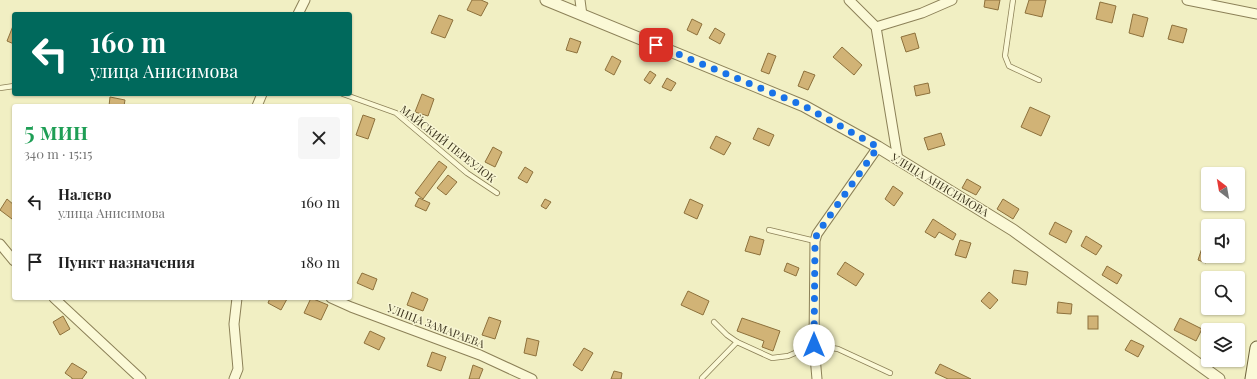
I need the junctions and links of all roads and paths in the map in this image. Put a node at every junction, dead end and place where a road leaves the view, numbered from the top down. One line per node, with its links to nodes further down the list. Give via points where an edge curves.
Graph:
1 (305, 0): 8 (street)
2 (546, 0): 10 (street, УЛИЦА АНИСИМОВА)
3 (580, 0): 10 (street)
4 (849, 0): 11 (street)
5 (952, 0): 11 (street, via 922,13)
6 (1013, 0): 12 (lane, via 1005,56 1008,66)
7 (1187, 0): 9 (street)
8 (299, 12)
9 (1257, 14)
10 (582, 15): 16 (street, УЛИЦА АНИСИМОВА, via 804,106)
11 (876, 27): 17 (street)
12 (1039, 80)
13 (12, 86): 14 (lane)
14 (0, 88)
15 (349, 96): 18 (lane, МАЙСКИЙ ПЕРЕУЛОК, via 396,112 462,169)
16 (878, 147): 17 (street, УЛИЦА АНИСИМОВА); 20 (street, via 817,234)
17 (898, 160): 32 (street, УЛИЦА АНИСИМОВА, via 1013,230)
18 (496, 193)
19 (769, 230): 20 (lane)
20 (815, 241): 28 (street)
21 (0, 244): 22 (street)
22 (12, 259)
23 (56, 300): 33 (street)
24 (237, 300): 34 (street, via 234,324 238,369)
25 (335, 300): 35 (street, УЛИЦА ЗАМАРАЕВА, via 480,355)
26 (714, 322): 27 (lane)
27 (737, 342): 28 (lane, via 772,358 788,356); 31 (lane)
28 (814, 345): 30 (lane, via 838,349); 36 (street)
29 (1257, 348): 37 (main road)
30 (890, 373)
31 (702, 378)
32 (1214, 378)
33 (141, 379)
34 (234, 379)
35 (532, 379)
36 (817, 379)
37 (1252, 379)

